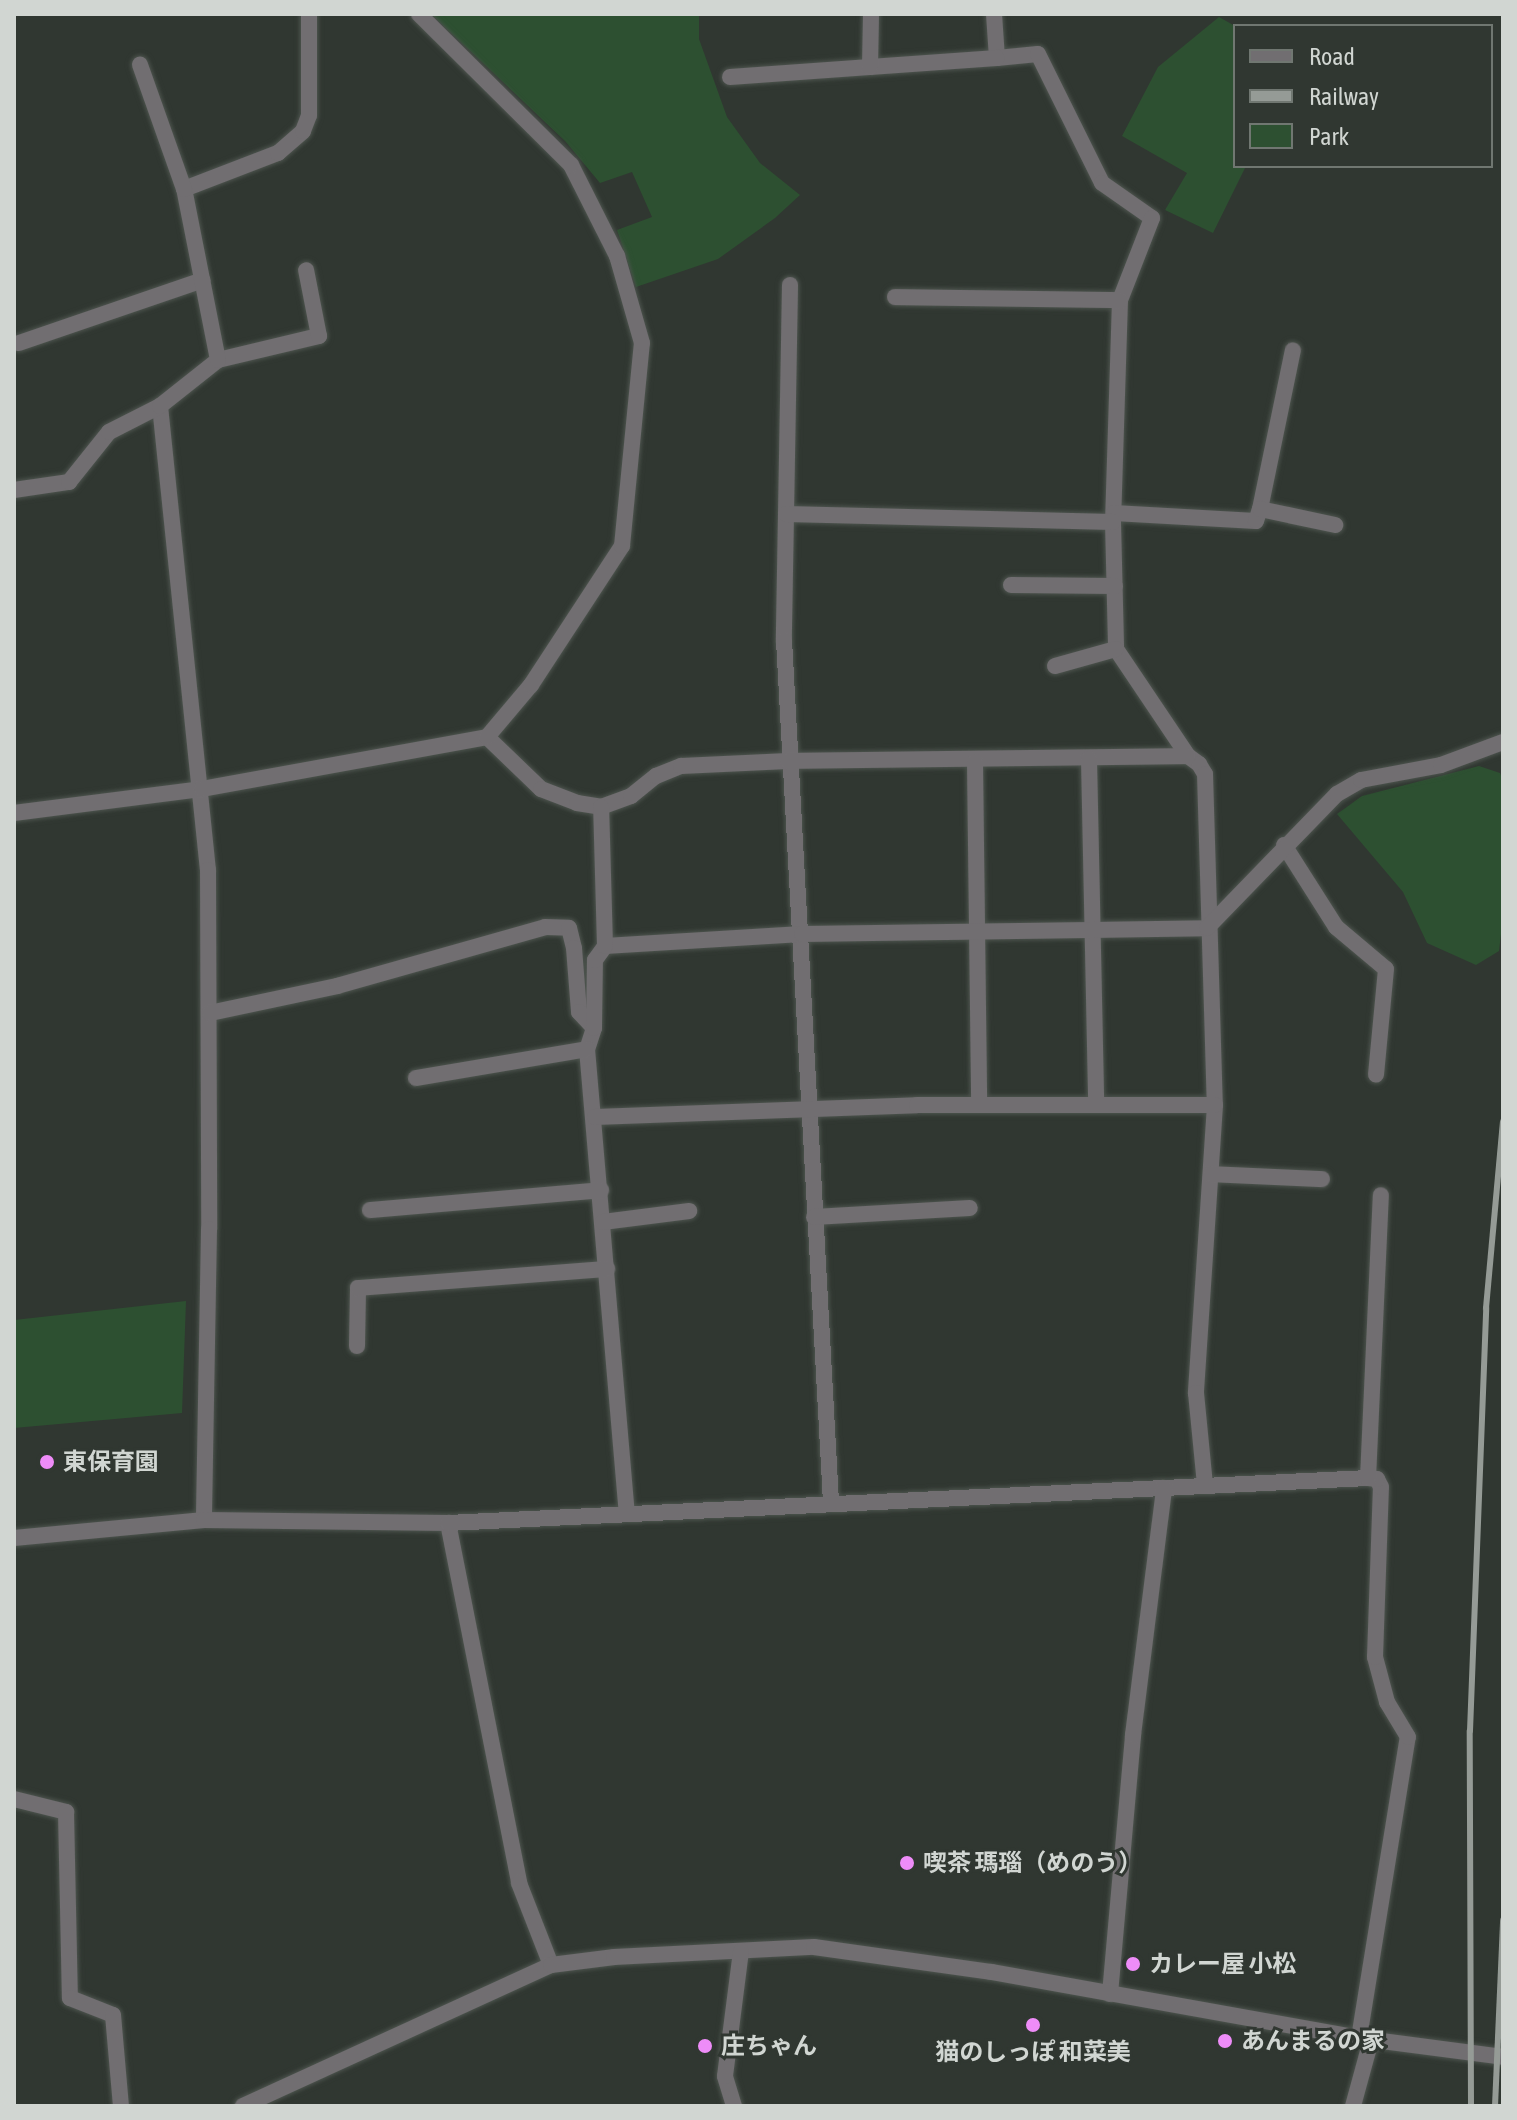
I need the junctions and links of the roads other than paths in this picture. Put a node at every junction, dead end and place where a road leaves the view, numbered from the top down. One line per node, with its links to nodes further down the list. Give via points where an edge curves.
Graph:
1 (309, 14): 9 (street, via 309,115 303,131 278,153)
2 (419, 14): 28 (street, via 571,165 617,256 642,343 622,546 531,685)
3 (871, 14): 7 (street)
4 (994, 14): 5 (street)
5 (997, 58): 7 (street); 14 (street, via 1038,54 1102,183 1152,218)
6 (140, 65): 9 (street)
7 (870, 67): 8 (street)
8 (730, 77)
9 (184, 189): 11 (street)
10 (306, 270): 17 (street, via 319,336)
11 (203, 280): 15 (street); 17 (street)
12 (790, 285): 21 (street)
13 (895, 297): 14 (street)
14 (1120, 300): 22 (street)
15 (19, 343)
16 (1293, 350): 20 (street)
17 (218, 360): 18 (street)
18 (160, 406): 19 (street, via 109,432 69,482); 34 (street)
19 (14, 490)
20 (1260, 509): 22 (street, via 1256,521); 23 (street)
21 (786, 514): 22 (street); 32 (street)
22 (1113, 517): 25 (street)
23 (1335, 525)
24 (1011, 585): 25 (street)
25 (1115, 586): 26 (street)
26 (1116, 649): 27 (street); 30 (street)
27 (1055, 666)
28 (487, 737): 34 (street); 35 (street, via 541,789)
29 (1503, 742): 37 (street, via 1441,765 1361,780 1337,794)
30 (1188, 756): 31 (street); 38 (street, via 1205,774)
31 (1089, 759): 33 (street); 39 (street)
32 (788, 761): 33 (street); 35 (street, via 681,766); 41 (street)
33 (975, 762): 40 (street)
34 (202, 789): 36 (street); 43 (street)
35 (601, 807): 42 (street)
36 (14, 813)
37 (1284, 845): 38 (street); 46 (street, via 1336,927 1386,969)
38 (1207, 928): 39 (street); 50 (street)
39 (1093, 930): 40 (street); 48 (street)
40 (977, 933): 41 (street); 49 (street)
41 (802, 934): 42 (street); 51 (street)
42 (605, 946): 44 (street, via 595,960)
43 (210, 1013): 44 (street, via 337,986 545,927 569,928 579,1012); 69 (street)
44 (594, 1028): 45 (street)
45 (587, 1049): 47 (street); 52 (street)
46 (1376, 1075)
47 (416, 1078)
48 (1096, 1103): 49 (street); 50 (street)
49 (979, 1104): 51 (street)
50 (1215, 1105): 53 (street)
51 (807, 1107): 52 (street); 60 (street)
52 (595, 1117): 55 (street)
53 (1211, 1174): 54 (street); 65 (street, via 1196,1393)
54 (1322, 1179)
55 (601, 1190): 58 (street); 61 (street)
56 (1381, 1195): 64 (street)
57 (970, 1208): 60 (street)
58 (370, 1210)
59 (689, 1211): 61 (street)
60 (814, 1217): 67 (street)
61 (603, 1222): 62 (street)
62 (607, 1269): 63 (street, via 358,1288); 68 (street)
63 (357, 1346)
64 (1368, 1478): 65 (street); 76 (street, via 1377,1479 1381,1487 1375,1657 1387,1702 1408,1737)
65 (1205, 1485): 66 (street)
66 (1164, 1488): 67 (street); 75 (street, via 1133,1735)
67 (831, 1503): 68 (street)
68 (627, 1512): 70 (street)
69 (204, 1520): 70 (street); 71 (street)
70 (448, 1523): 74 (street, via 515,1869)
71 (14, 1538)
72 (14, 1799): 78 (street, via 66,1812 70,1998 113,2015)
73 (741, 1951): 74 (street); 75 (street, via 814,1947); 80 (street, via 725,2076)
74 (551, 1965): 79 (street)
75 (1110, 1994): 76 (street)
76 (1365, 2039): 77 (street); 81 (street)
77 (1503, 2057)
78 (121, 2106)
79 (243, 2106)
80 (734, 2106)
81 (1353, 2106)

